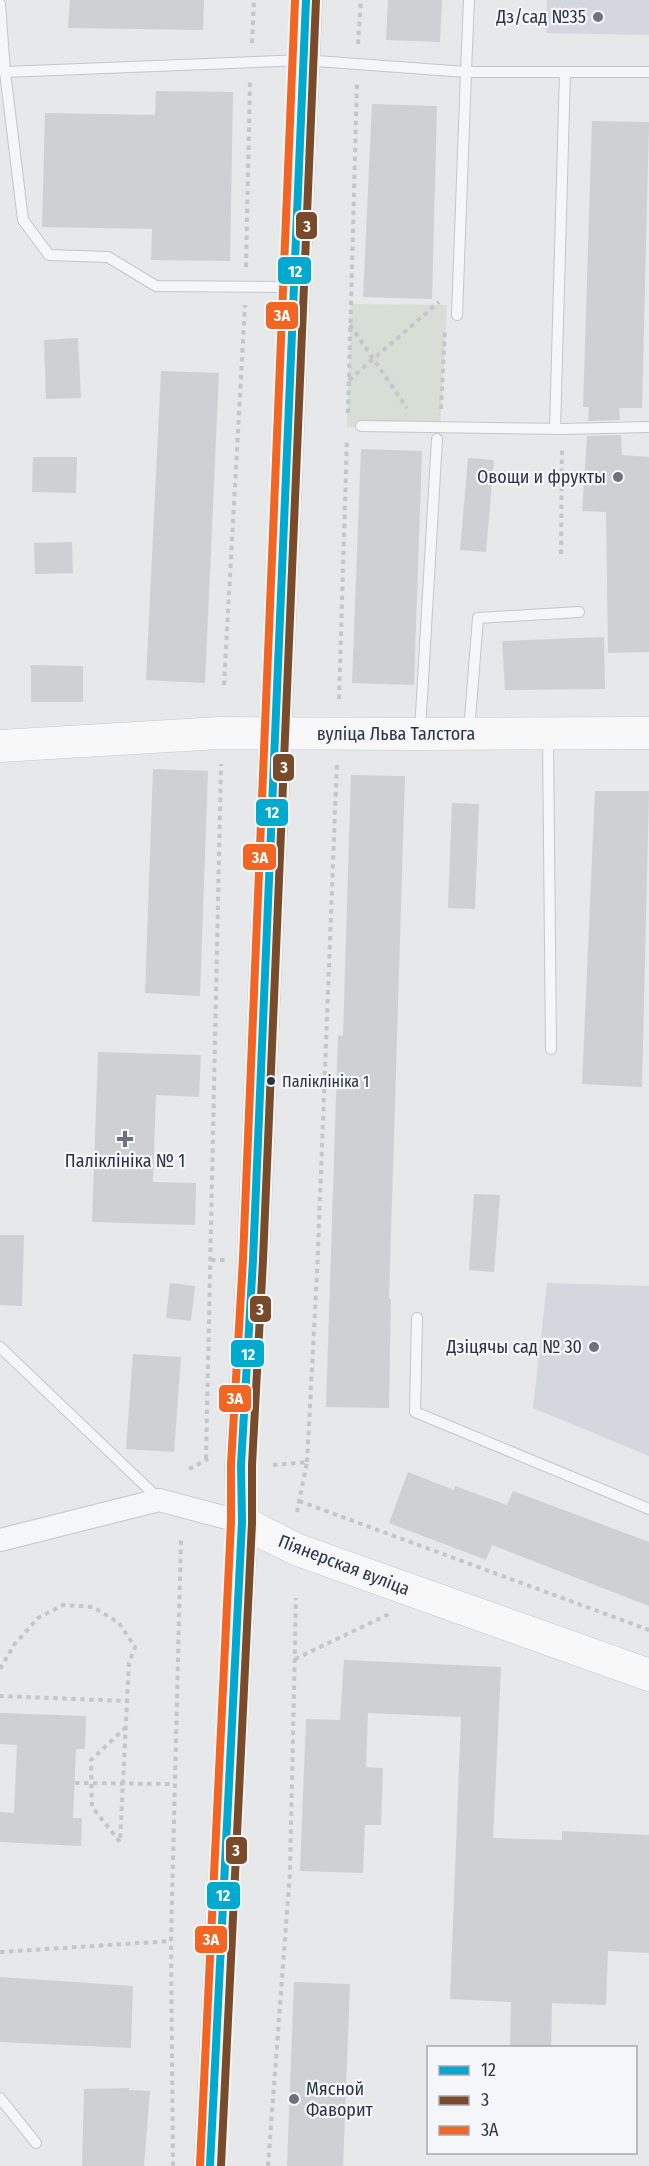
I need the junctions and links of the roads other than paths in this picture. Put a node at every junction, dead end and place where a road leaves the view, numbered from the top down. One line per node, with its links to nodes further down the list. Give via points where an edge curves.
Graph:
1 (306, 0): 4 (street)
2 (469, 0): 6 (lane)
3 (0, 4): 5 (lane)
4 (303, 60): 5 (lane); 6 (lane); 9 (street)
5 (5, 72): 9 (lane, via 23,220 49,255 108,257 156,286)
6 (466, 72): 7 (lane); 10 (lane)
7 (565, 72): 8 (lane); 13 (lane)
8 (649, 72)
9 (294, 287): 17 (street)
10 (457, 315)
11 (362, 426): 14 (lane, via 421,428)
12 (649, 427): 13 (lane)
13 (559, 429): 14 (lane)
14 (439, 434): 20 (lane)
15 (579, 612): 18 (lane, via 478,618)
16 (649, 733): 19 (street, вуліца Льва Талстога)
17 (276, 734): 20 (street, вуліца Льва Талстога); 21 (street, вуліца Льва Талстога, via 220,733); 27 (street, via 241,1465)
18 (469, 734): 19 (street, вуліца Льва Талстога); 20 (street, вуліца Льва Талстога)
19 (548, 734): 22 (lane)
20 (420, 735)
21 (0, 747)
22 (551, 1049)
23 (417, 1318): 26 (lane, via 415,1412)
24 (0, 1347): 25 (lane)
25 (159, 1500): 27 (street, Піянерская вуліца); 28 (street, Піянерская вуліца)
26 (649, 1509)
27 (242, 1522): 29 (street, Піянерская вуліца, via 298,1550); 32 (street)
28 (0, 1540)
29 (649, 1675)
30 (0, 2098): 31 (lane)
31 (36, 2143)
32 (210, 2166)

